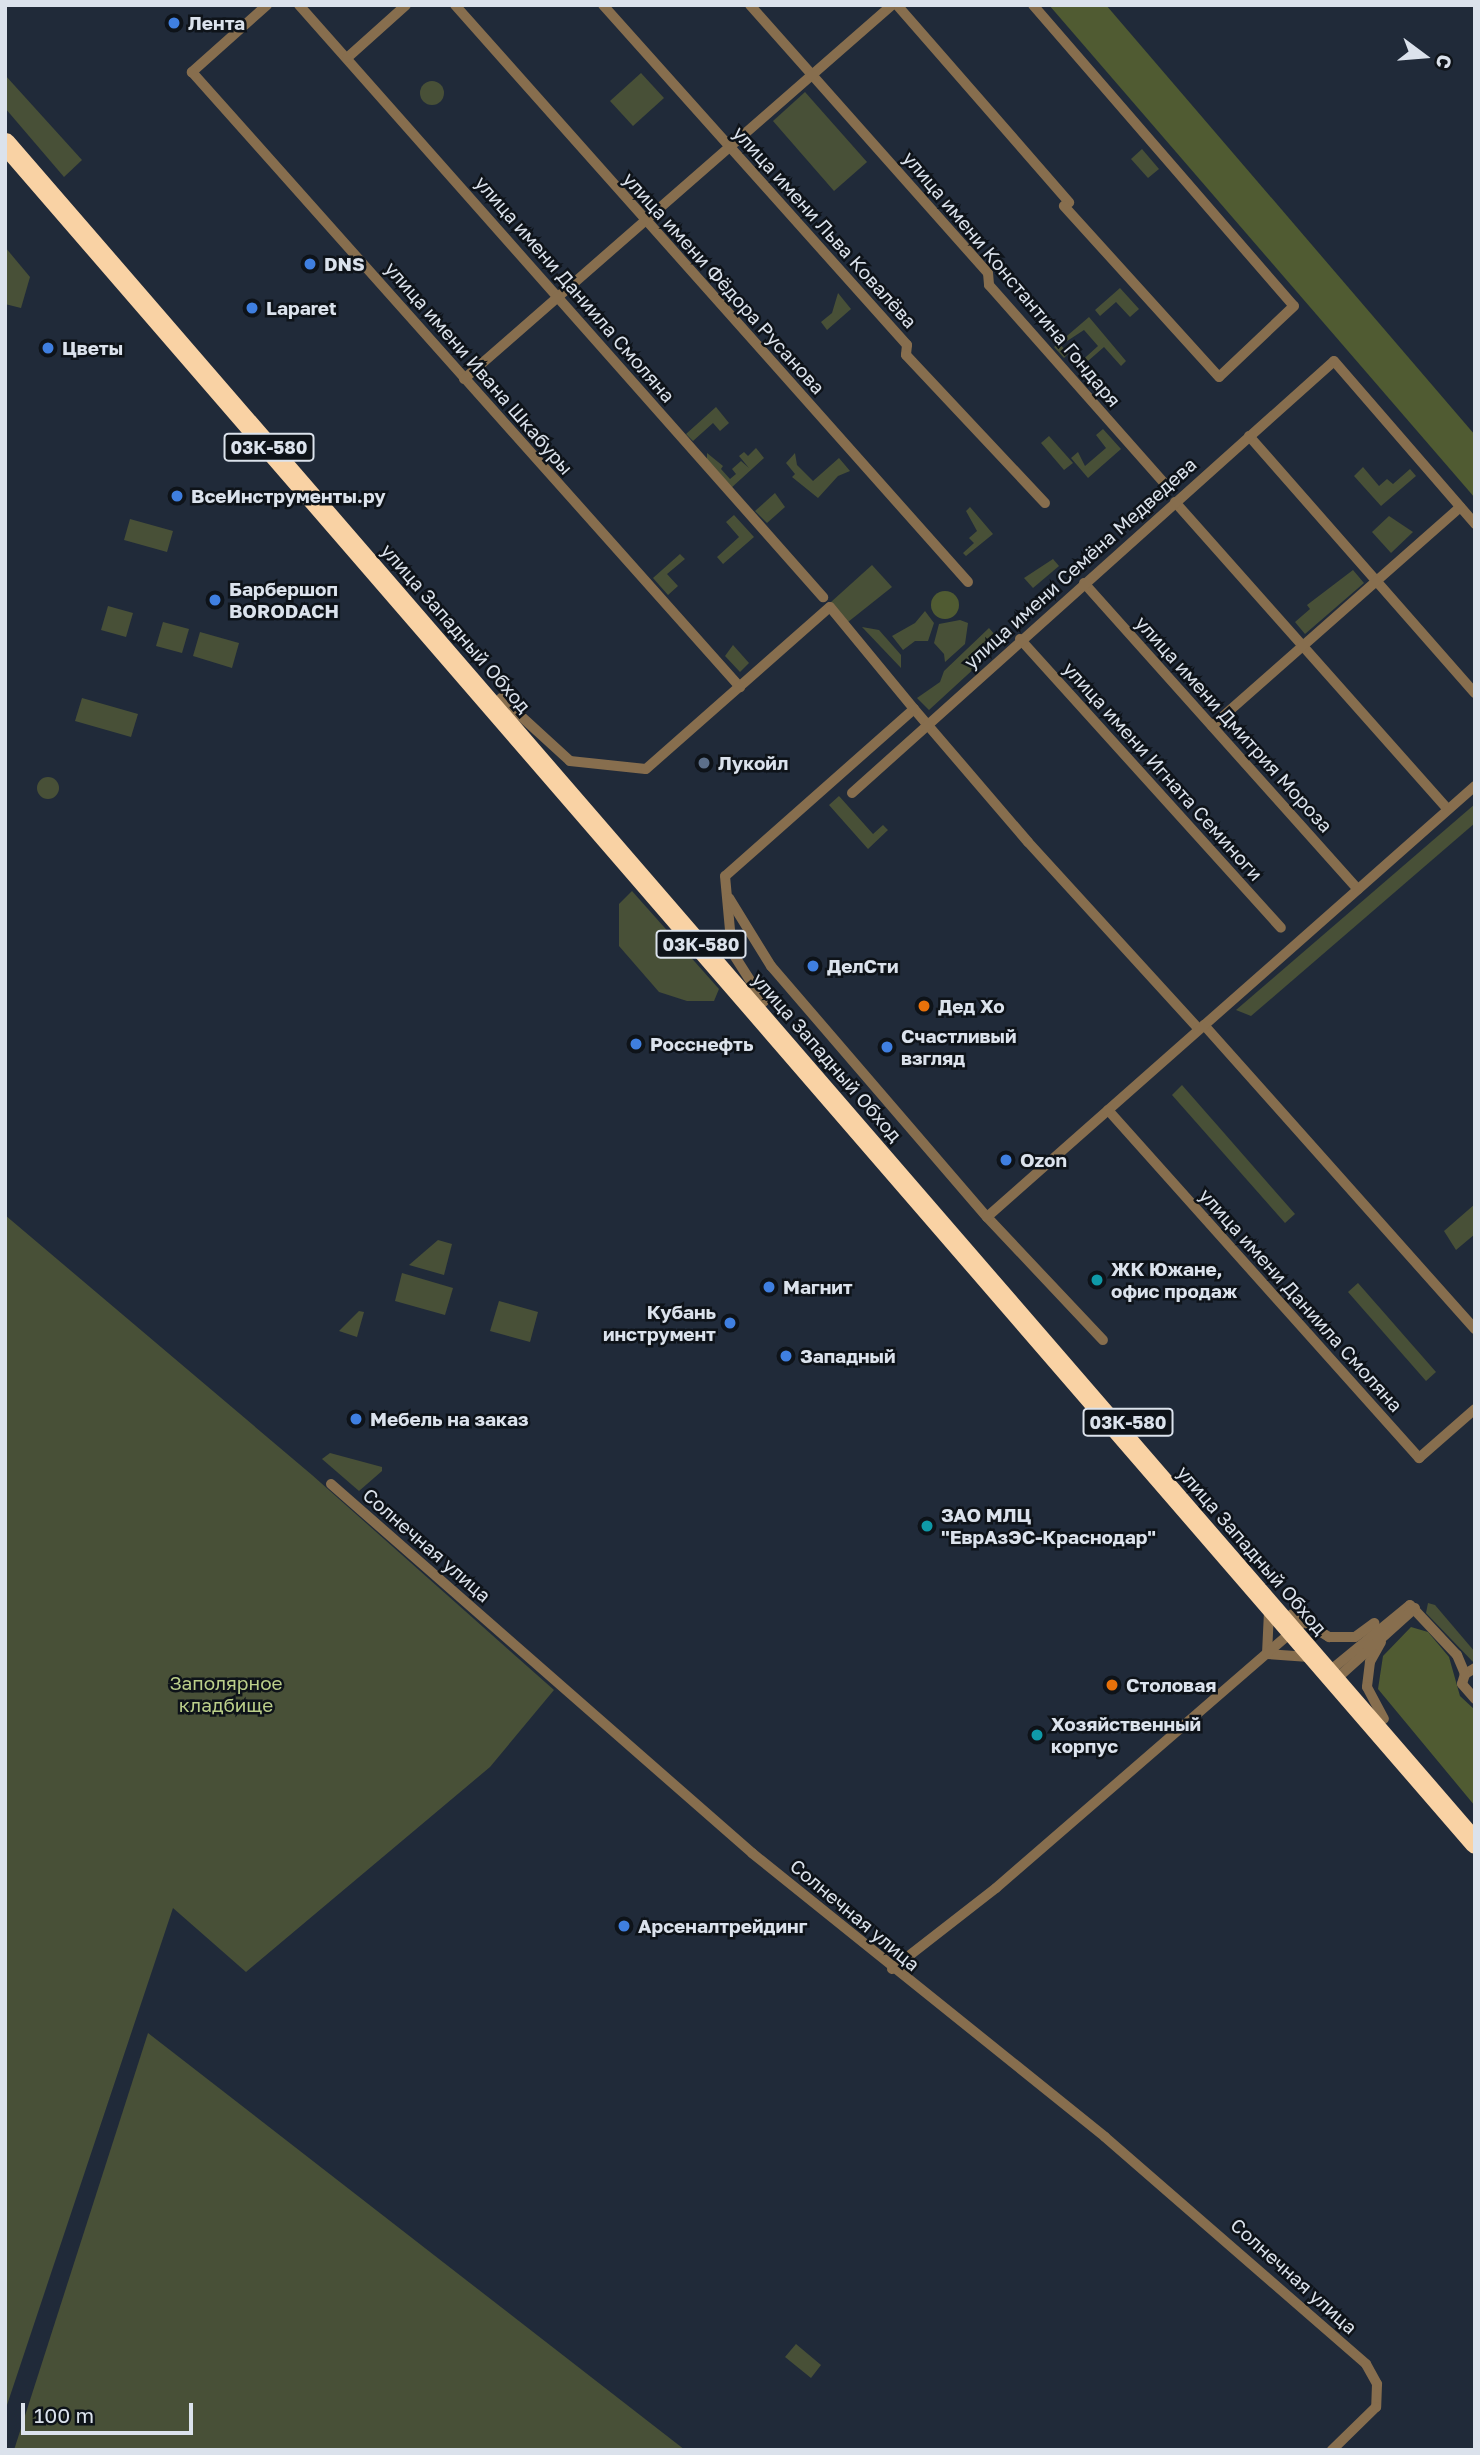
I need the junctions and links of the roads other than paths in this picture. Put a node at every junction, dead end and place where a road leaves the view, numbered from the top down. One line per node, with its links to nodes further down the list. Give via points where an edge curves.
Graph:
1 (267, 5): 16 (street, улица имени Ивана Шкабуры, via 192,72)
2 (299, 5): 9 (street, улица имени Даниила Смоляна)
3 (406, 5): 9 (street)
4 (455, 5): 14 (street, улица имени Фёдора Русанова)
5 (603, 5): 13 (street, улица имени Льва Ковалёва)
6 (750, 5): 10 (street, улица имени Константина Гондаря)
7 (895, 5): 8 (street, via 1219,377 1294,306); 10 (street)
8 (1033, 5)
9 (347, 58): 15 (street, улица имени Даниила Смоляна)
10 (811, 75): 13 (street); 18 (street, улица имени Константина Гондаря, via 988,273 989,285)
11 (5, 126): 31 (highway, улица Западный Обход / 03К-580)
12 (5, 143): 49 (highway, улица Западный Обход / 03К-580, via 623,852)
13 (729, 147): 14 (street); 20 (street, улица имени Льва Ковалёва, via 907,345 906,355)
14 (645, 220): 15 (street); 24 (street, улица имени Фёдора Русанова)
15 (559, 295): 16 (street); 26 (street, улица имени Даниила Смоляна)
16 (464, 379): 29 (street, улица имени Ивана Шкабуры)
17 (1249, 436): 19 (street, улица имени Семёна Медведева); 21 (street, улица имени Семёна Медведева, via 1334,361); 23 (street)
18 (1163, 482)
19 (1175, 502): 25 (street, улица имени Семёна Медведева); 28 (street)
20 (1045, 503)
21 (1460, 507): 22 (street); 23 (street)
22 (1475, 524)
23 (1377, 581): 28 (street); 30 (street)
24 (968, 582)
25 (1084, 583): 27 (street, улица имени Семёна Медведева); 34 (street, улица имени Дмитрия Мороза)
26 (823, 597)
27 (1020, 639): 33 (street, улица имени Семёна Медведева); 40 (street, улица имени Игната Семиноги)
28 (1303, 646): 34 (street); 37 (street)
29 (740, 687): 31 (street, via 646,769 570,761); 32 (street, via 830,607)
30 (1475, 693)
31 (501, 698): 41 (highway, улица Западный Обход / 03К-580)
32 (914, 709): 33 (street); 39 (street, via 725,876)
33 (926, 722): 36 (street, улица имени Семёна Медведева); 42 (street, via 1028,842)
34 (1212, 726): 38 (street, улица имени Дмитрия Мороза)
35 (1475, 786): 37 (street)
36 (852, 793)
37 (1448, 809): 38 (street)
38 (1358, 889): 42 (street)
39 (728, 896): 41 (street, via 732,952); 44 (street, via 771,966)
40 (1281, 928)
41 (764, 1002): 52 (highway, улица Западный Обход / 03К-580)
42 (1202, 1027): 43 (street); 45 (street)
43 (1108, 1110): 44 (street); 47 (street, улица имени Даниила Смоляна, via 1419,1458)
44 (987, 1217): 46 (street)
45 (1475, 1329)
46 (1103, 1340)
47 (1475, 1409)
48 (331, 1484): 62 (street, Солнечная улица)
49 (1264, 1602): 52 (highway, улица Западный Обход / 03К-580); 54 (street, via 1272,1622)
50 (1415, 1608): 51 (street); 53 (street); 57 (street, via 1457,1655)
51 (1401, 1609): 52 (street, via 1355,1637 1317,1633); 56 (street)
52 (1294, 1623): 54 (street); 56 (highway, улица Западный Обход / 03К-580)
53 (1384, 1637): 56 (street); 59 (street, via 1370,1662 1367,1687)
54 (1267, 1654): 56 (street, via 1294,1653); 62 (street, via 996,1888)
55 (1475, 1668): 57 (street)
56 (1332, 1670): 59 (highway, улица Западный Обход / 03К-580); 61 (highway, улица Западный Обход / 03К-580)
57 (1465, 1674): 58 (street, via 1463,1689)
58 (1475, 1699)
59 (1384, 1719): 60 (highway, улица Западный Обход / 03К-580)
60 (1475, 1824)
61 (1475, 1843)
62 (892, 1969): 63 (street, Солнечная улица, via 1105,2137 1366,2364 1377,2384 1376,2407)
63 (1332, 2450)

